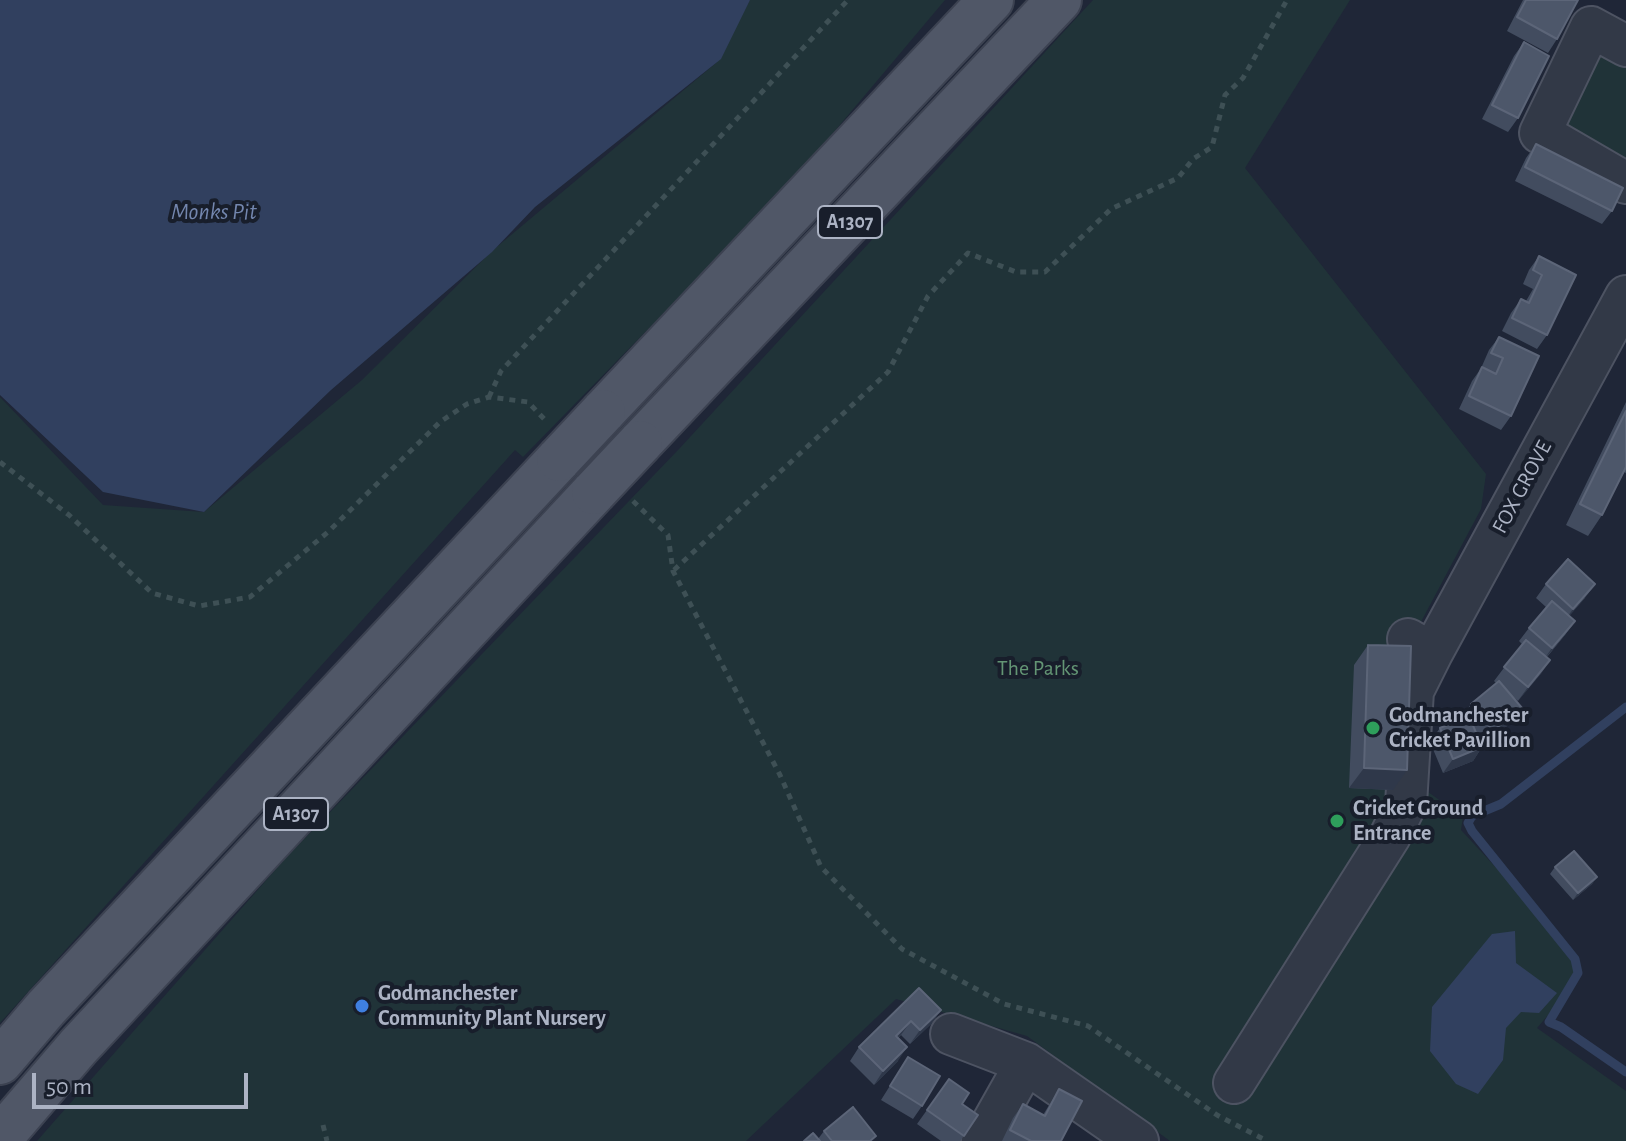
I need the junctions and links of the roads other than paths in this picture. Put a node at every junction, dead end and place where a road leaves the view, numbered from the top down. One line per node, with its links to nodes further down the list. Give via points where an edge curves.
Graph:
1 (991, 0): 7 (main road, A1307, bridge, via 603,412 555,442)
2 (1059, 0): 10 (main road, A1307, bridge, via 640,443 610,494 78,1047)
3 (1626, 46): 4 (street, via 1591,27 1540,133)
4 (1626, 183)
5 (1626, 296): 9 (street, FOX GROVE, via 1420,646 1406,804)
6 (951, 1034): 8 (street)
7 (0, 1062)
8 (1026, 1063): 11 (street); 12 (street)
9 (1234, 1083)
10 (0, 1138)
11 (982, 1141)
12 (1138, 1141)

